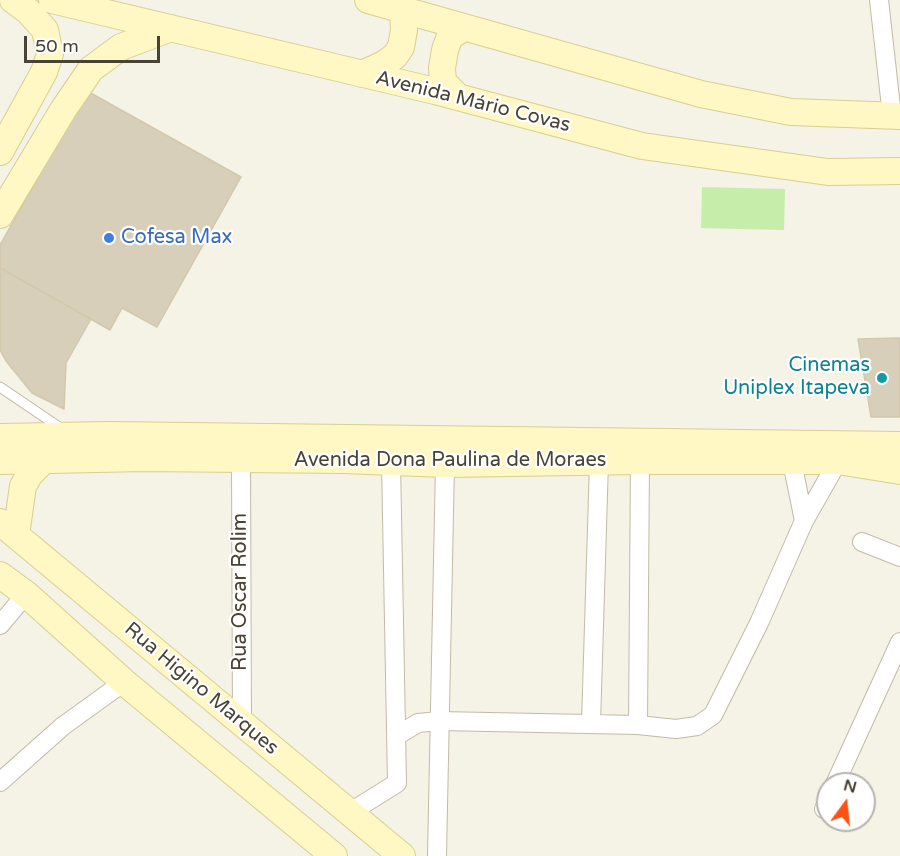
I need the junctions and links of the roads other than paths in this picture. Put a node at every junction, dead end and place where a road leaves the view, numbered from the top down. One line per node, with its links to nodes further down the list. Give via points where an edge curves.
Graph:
1 (13, 0): 11 (main road, via 45,30 50,54)
2 (52, 0): 6 (main road, Avenida Mário Covas)
3 (368, 0): 5 (main road)
4 (879, 0): 10 (street)
5 (403, 11): 7 (main road); 8 (main road, via 401,47 384,64)
6 (171, 28): 8 (main road, Avenida Mário Covas); 13 (main road, via 121,47 91,69)
7 (464, 28): 9 (main road, via 450,36 442,68 443,82); 10 (main road, via 701,94 791,112)
8 (362, 74): 9 (main road, Avenida Mário Covas)
9 (458, 97): 12 (main road, Avenida Mário Covas, via 642,146 828,172)
10 (896, 116)
11 (0, 152)
12 (900, 171)
13 (0, 215)
14 (0, 387): 15 (lane)
15 (72, 436): 16 (main road, Avenida Dona Paulina de Moraes); 17 (main road, Avenida Dona Paulina de Moraes)
16 (0, 437)
17 (900, 445)
18 (45, 460): 19 (main road, Avenida Dona Paulina de Moraes); 21 (main road, Avenida Dona Paulina de Moraes); 29 (main road, via 23,486)
19 (241, 460): 20 (main road, Avenida Dona Paulina de Moraes); 39 (street, Rua Oscar Rolim)
20 (391, 460): 26 (main road, Avenida Dona Paulina de Moraes); 41 (street)
21 (0, 461)
22 (640, 461): 24 (main road, Avenida Dona Paulina de Moraes); 25 (main road, Avenida Dona Paulina de Moraes); 40 (street)
23 (838, 461): 25 (main road, Avenida Dona Paulina de Moraes); 27 (main road, Avenida Dona Paulina de Moraes); 28 (street)
24 (600, 462): 26 (main road, Avenida Dona Paulina de Moraes); 38 (street)
25 (792, 462): 28 (street)
26 (445, 464): 37 (street)
27 (900, 471)
28 (804, 521): 40 (street, via 713,715 698,726 676,729)
29 (8, 528): 39 (main road, Rua Higino Marques)
30 (862, 542): 31 (street)
31 (900, 557)
32 (0, 575): 33 (main road)
33 (26, 594): 34 (street); 36 (main road)
34 (0, 625)
35 (900, 642): 42 (street)
36 (124, 682): 43 (street, via 63,726); 45 (main road)
37 (439, 721): 38 (street); 41 (street, via 418,723); 47 (street)
38 (591, 723): 40 (street)
39 (242, 724): 44 (main road, Rua Higino Marques)
40 (638, 725)
41 (398, 735): 44 (street, via 398,783)
42 (841, 772)
43 (0, 782)
44 (349, 813): 46 (main road, Rua Higino Marques)
45 (320, 852)
46 (402, 856)
47 (437, 856)

